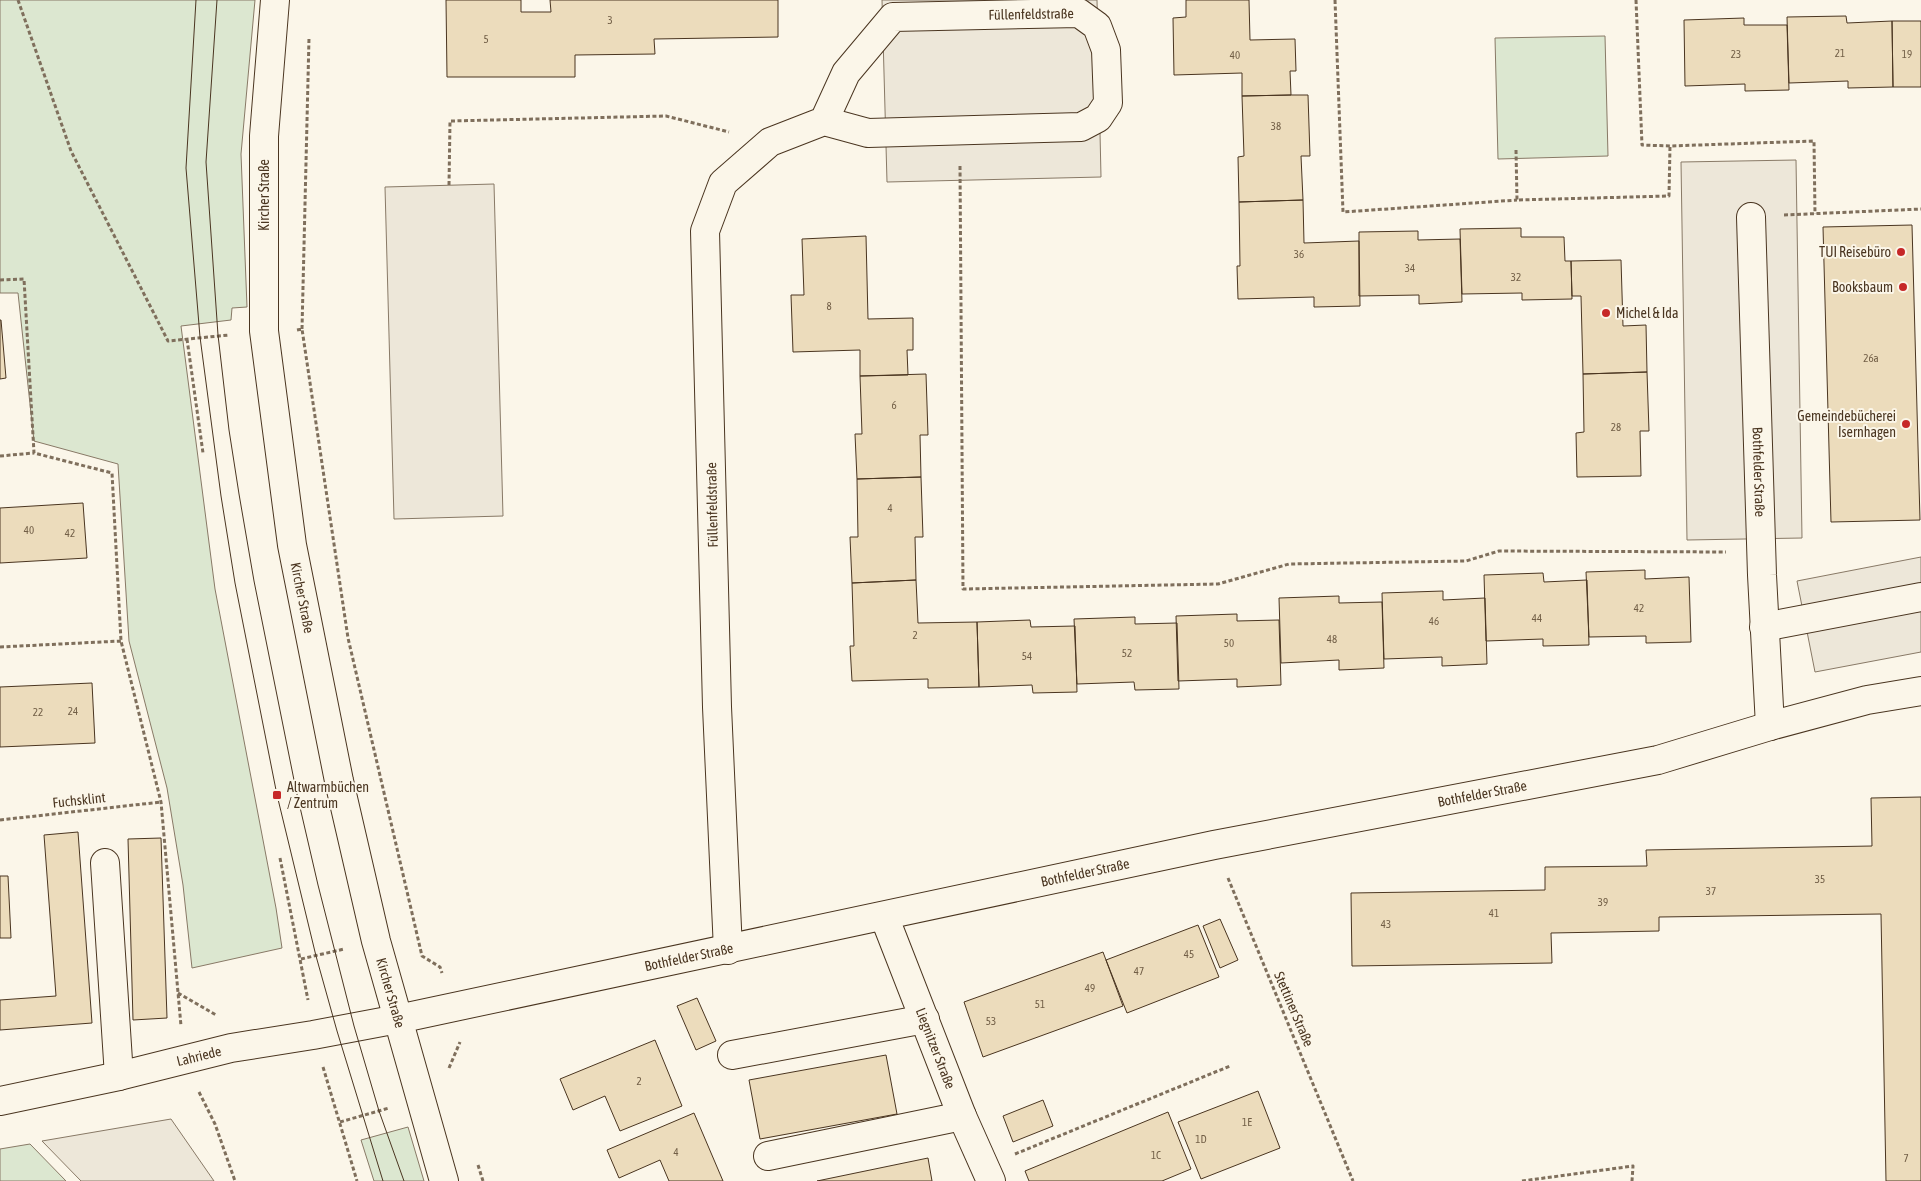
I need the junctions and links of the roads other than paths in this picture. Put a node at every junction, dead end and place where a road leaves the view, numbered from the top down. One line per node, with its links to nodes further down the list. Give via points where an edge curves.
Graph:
1 (275, 0): 11 (street, Kircher Straße, via 264,136 264,331 292,544 339,781 376,941)
2 (824, 122): 2 (street, Füllenfeldstraße, via 868,133 1081,127 1098,118 1108,103 1106,50 1097,26 1079,13 892,17 846,73); 10 (street, Füllenfeldstraße, via 770,142 723,183 705,231 717,707)
3 (1751, 217): 5 (street, Bothfelder Straße)
4 (1921, 597): 5 (street)
5 (1764, 627): 7 (street, Bothfelder Straße)
6 (1921, 691): 7 (street, Bothfelder Straße, via 1867,700)
7 (1770, 726): 9 (street, Bothfelder Straße, via 1658,760 1214,845)
8 (105, 863): 14 (street)
9 (884, 916): 10 (street, Bothfelder Straße); 12 (street, Liegnitzer Straße)
10 (728, 950): 11 (street, Bothfelder Straße)
11 (398, 1019): 14 (street, Lahriede, via 231,1048); 19 (street, Kircher Straße)
12 (925, 1019): 13 (street); 16 (street, Liegnitzer Straße)
13 (732, 1055)
14 (119, 1076): 15 (street, Lahriede)
15 (0, 1101)
16 (962, 1116): 17 (street); 18 (street, Liegnitzer Straße)
17 (768, 1156)
18 (988, 1174)
19 (444, 1181)

